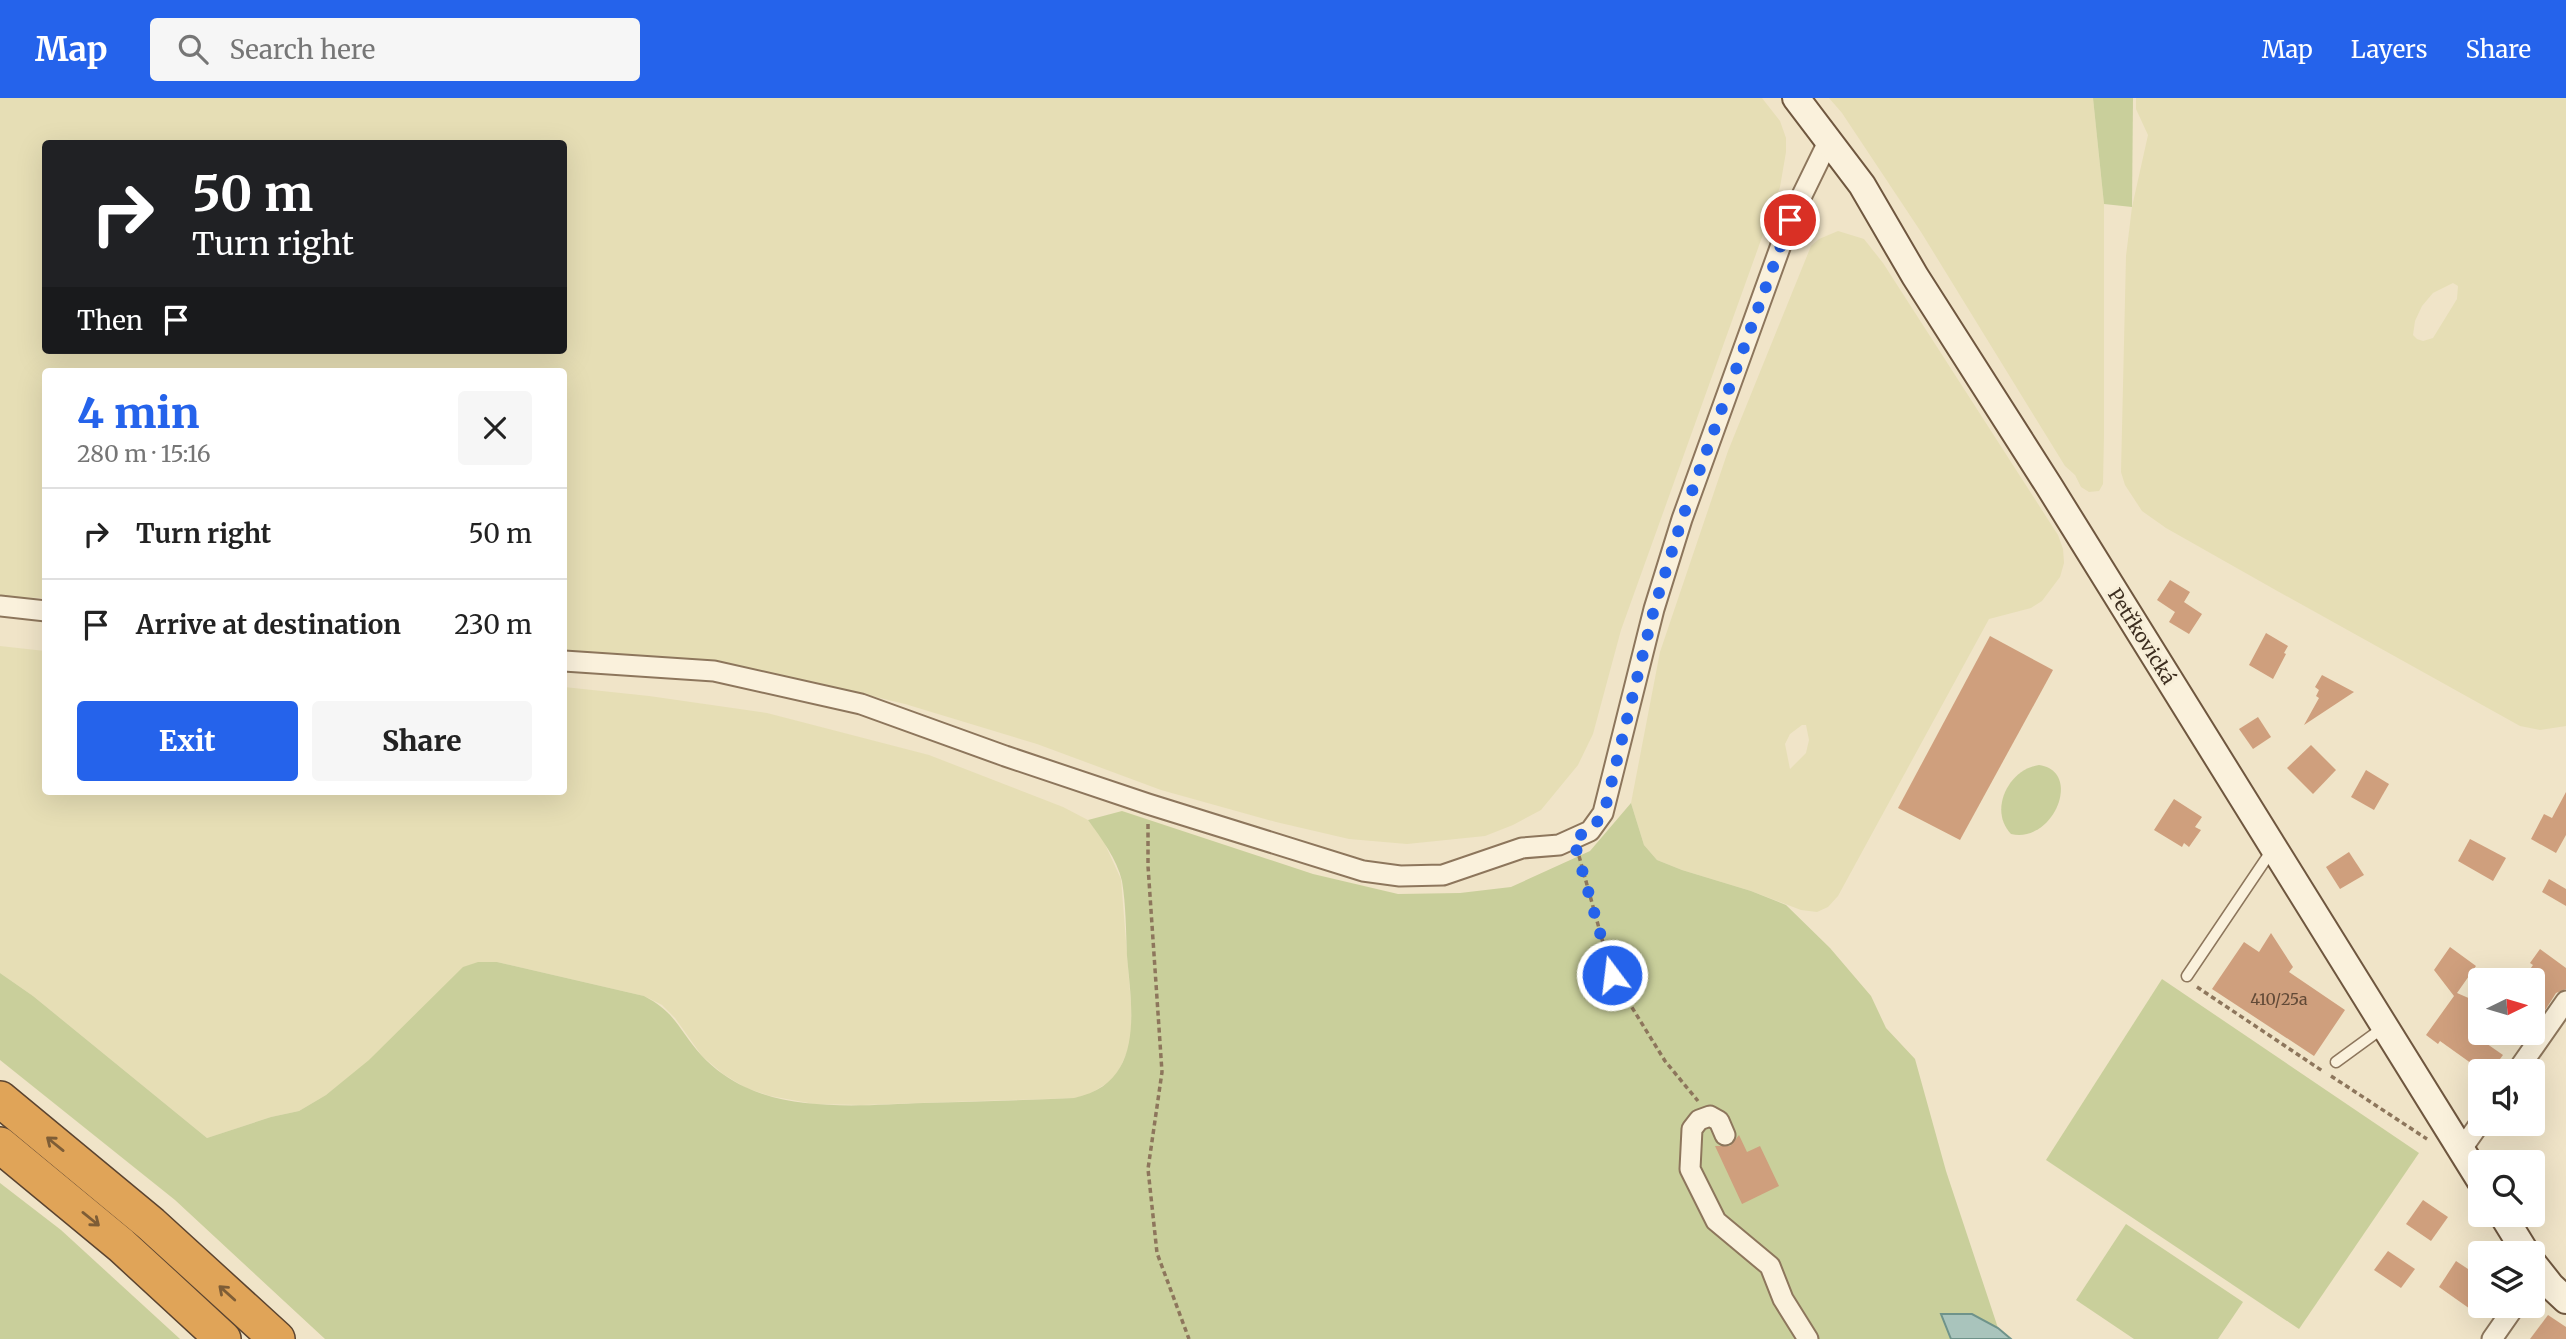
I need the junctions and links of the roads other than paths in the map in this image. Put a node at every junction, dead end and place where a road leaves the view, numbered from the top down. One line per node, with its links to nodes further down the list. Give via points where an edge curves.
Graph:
1 (1796, 98): 2 (street, Petřkovická)
2 (1829, 140): 5 (street, via 1790,220 1682,519 1654,609 1604,813 1590,831 1559,845 1522,848 1443,874 1401,876 1363,871 1148,804 861,704 714,671); 6 (street, Petřkovická)
3 (0, 606): 4 (street)
4 (42, 611)
5 (567, 661)
6 (2274, 847): 7 (lane); 9 (street, Petřkovická)
7 (2187, 976)
8 (2566, 1001): 10 (street)
9 (2385, 1026): 11 (lane); 16 (street, Petřkovická)
10 (2525, 1059)
11 (2336, 1062)
12 (0, 1099): 22 (highway, one-way to 12, via 151,1224)
13 (1725, 1135): 23 (street, via 1719,1121 1710,1116 1699,1120 1692,1129 1690,1169 1716,1221 1770,1266 1783,1299)
14 (2471, 1136): 16 (street)
15 (0, 1145): 21 (highway, one-way to 21, via 121,1245)
16 (2461, 1150): 17 (street, Petřkovická)
17 (2468, 1161)
18 (2545, 1280): 19 (street)
19 (2566, 1300)
20 (2507, 1318): 24 (street)
21 (223, 1339)
22 (277, 1339)
23 (1808, 1339)
24 (2493, 1339)

